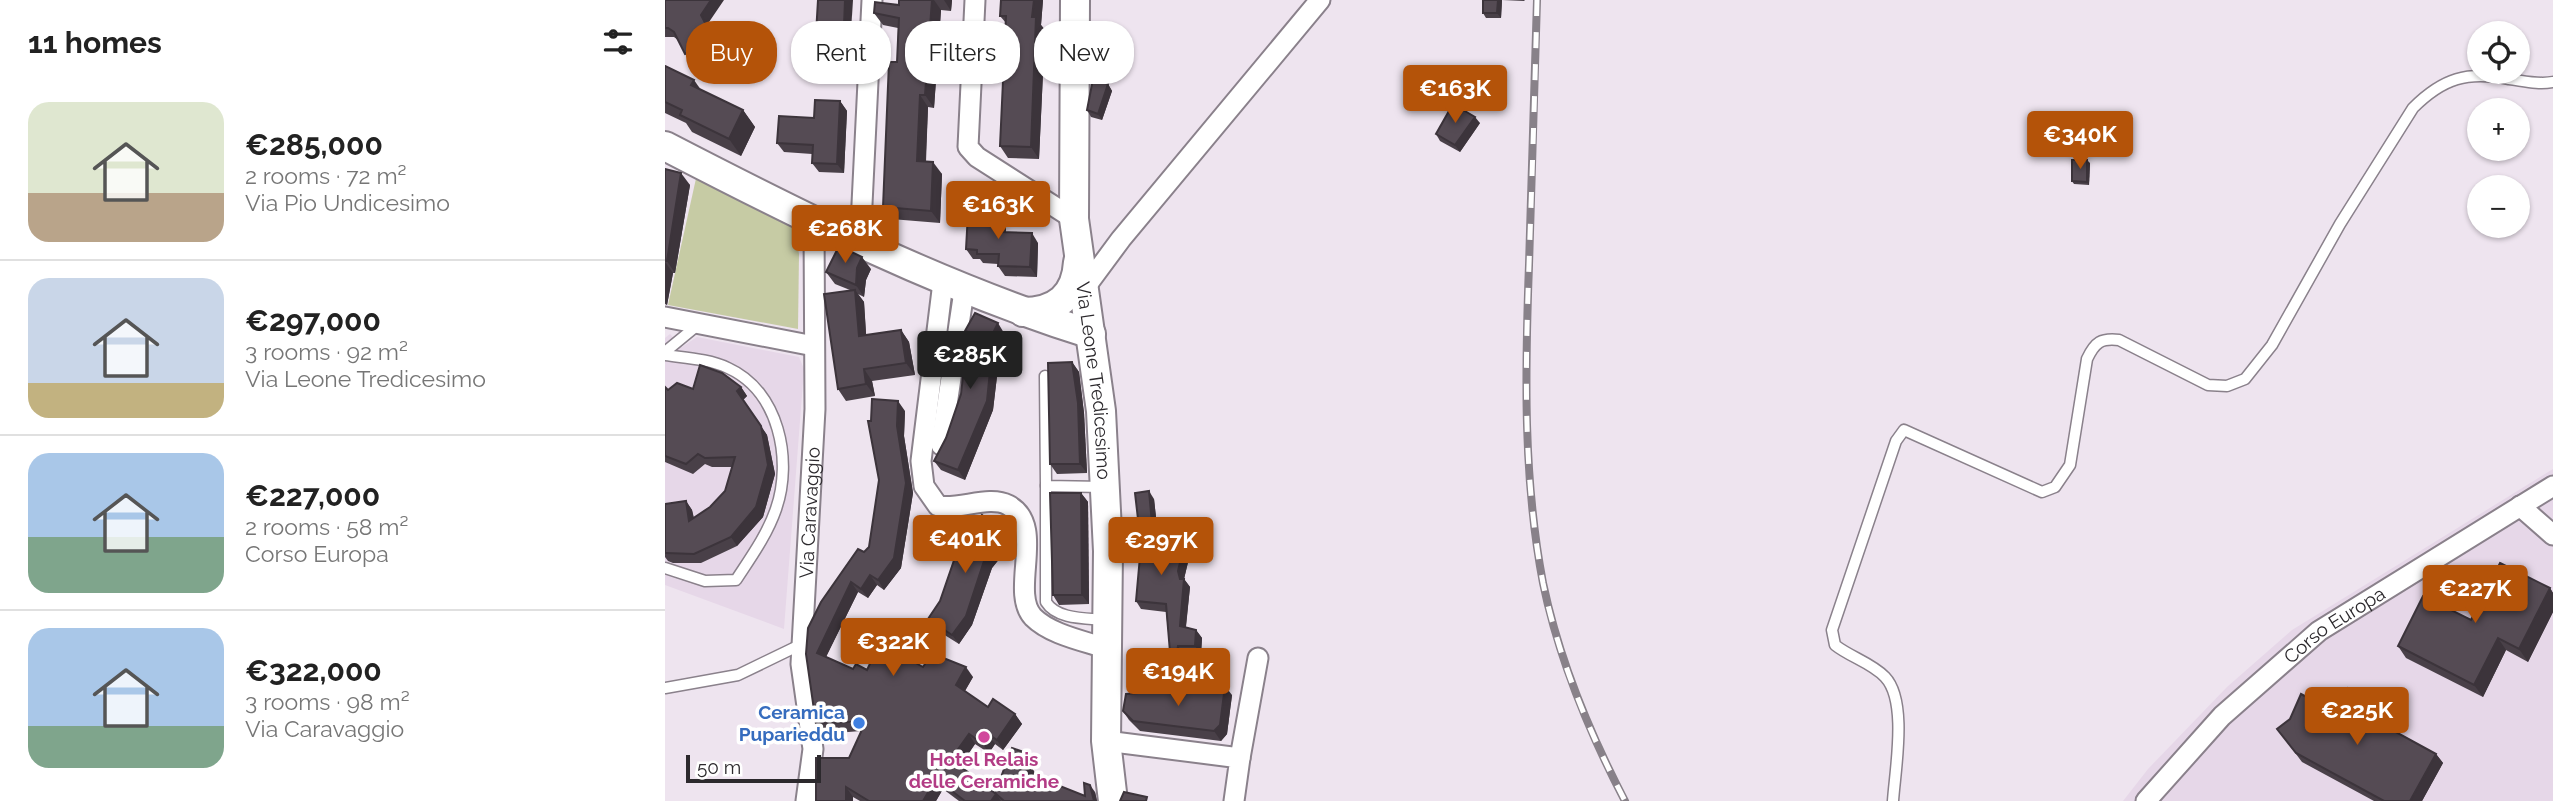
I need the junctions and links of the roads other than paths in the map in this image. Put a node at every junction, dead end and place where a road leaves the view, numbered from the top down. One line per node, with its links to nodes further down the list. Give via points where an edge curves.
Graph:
1 (873, 0): 9 (street)
2 (975, 0): 7 (street, via 968,147)
3 (1075, 0): 7 (street, Via Leone Tredicesimo)
4 (1320, 0): 14 (street, via 1121,239)
5 (2553, 82): 37 (lane, via 2492,75 2461,77 2444,82 2413,108 2272,345 2245,379 2227,386 2208,385 2119,340 2104,339 2094,345 2087,359 2070,465 2055,487 2042,492 1904,430 1896,441 1832,630 1835,645 1887,678 1894,694 1899,711)
6 (665, 146): 8 (street)
7 (1074, 219): 10 (street, Via Leone Tredicesimo)
8 (814, 223): 9 (street); 17 (street, Via Caravaggio)
9 (860, 245): 11 (street)
10 (1079, 251): 12 (street, via 1073,288); 14 (street, Via Leone Tredicesimo)
11 (954, 286): 13 (street); 20 (street); 29 (street, via 923,437 924,486 938,506 999,503 1017,512 1025,530 1026,600 1031,615 1055,630)
12 (1053, 308): 13 (street); 14 (street, via 1074,304)
13 (1020, 312): 14 (street)
14 (1087, 312): 23 (street, Via Leone Tredicesimo, via 1101,411)
15 (665, 317): 16 (street)
16 (699, 323): 17 (street); 18 (lane)
17 (814, 346): 28 (street, Via Caravaggio, via 814,434)
18 (665, 354): 26 (lane, via 730,369 761,391 772,413 783,471 776,508 759,547 736,580 705,581)
19 (1045, 376): 21 (lane)
20 (941, 445)
21 (1046, 486): 23 (lane); 27 (lane, via 1046,602 1062,614)
22 (2553, 486): 24 (street, Corso Europa)
23 (1104, 487): 27 (street, Via Leone Tredicesimo)
24 (2520, 506): 25 (street); 38 (street, Corso Europa, via 2319,631 2222,716)
25 (2553, 535)
26 (665, 568)
27 (1107, 620): 29 (street, Via Leone Tredicesimo)
28 (802, 643): 31 (lane, via 738,675); 34 (street, Via Caravaggio, via 813,749)
29 (1108, 649): 32 (street, Via Leone Tredicesimo)
30 (1258, 658): 33 (street)
31 (665, 688)
32 (1106, 741): 33 (street); 35 (street, Via Leone Tredicesimo)
33 (1240, 758): 36 (street)
34 (806, 801)
35 (1113, 801)
36 (1234, 801)
37 (1893, 801)
38 (2146, 801)

